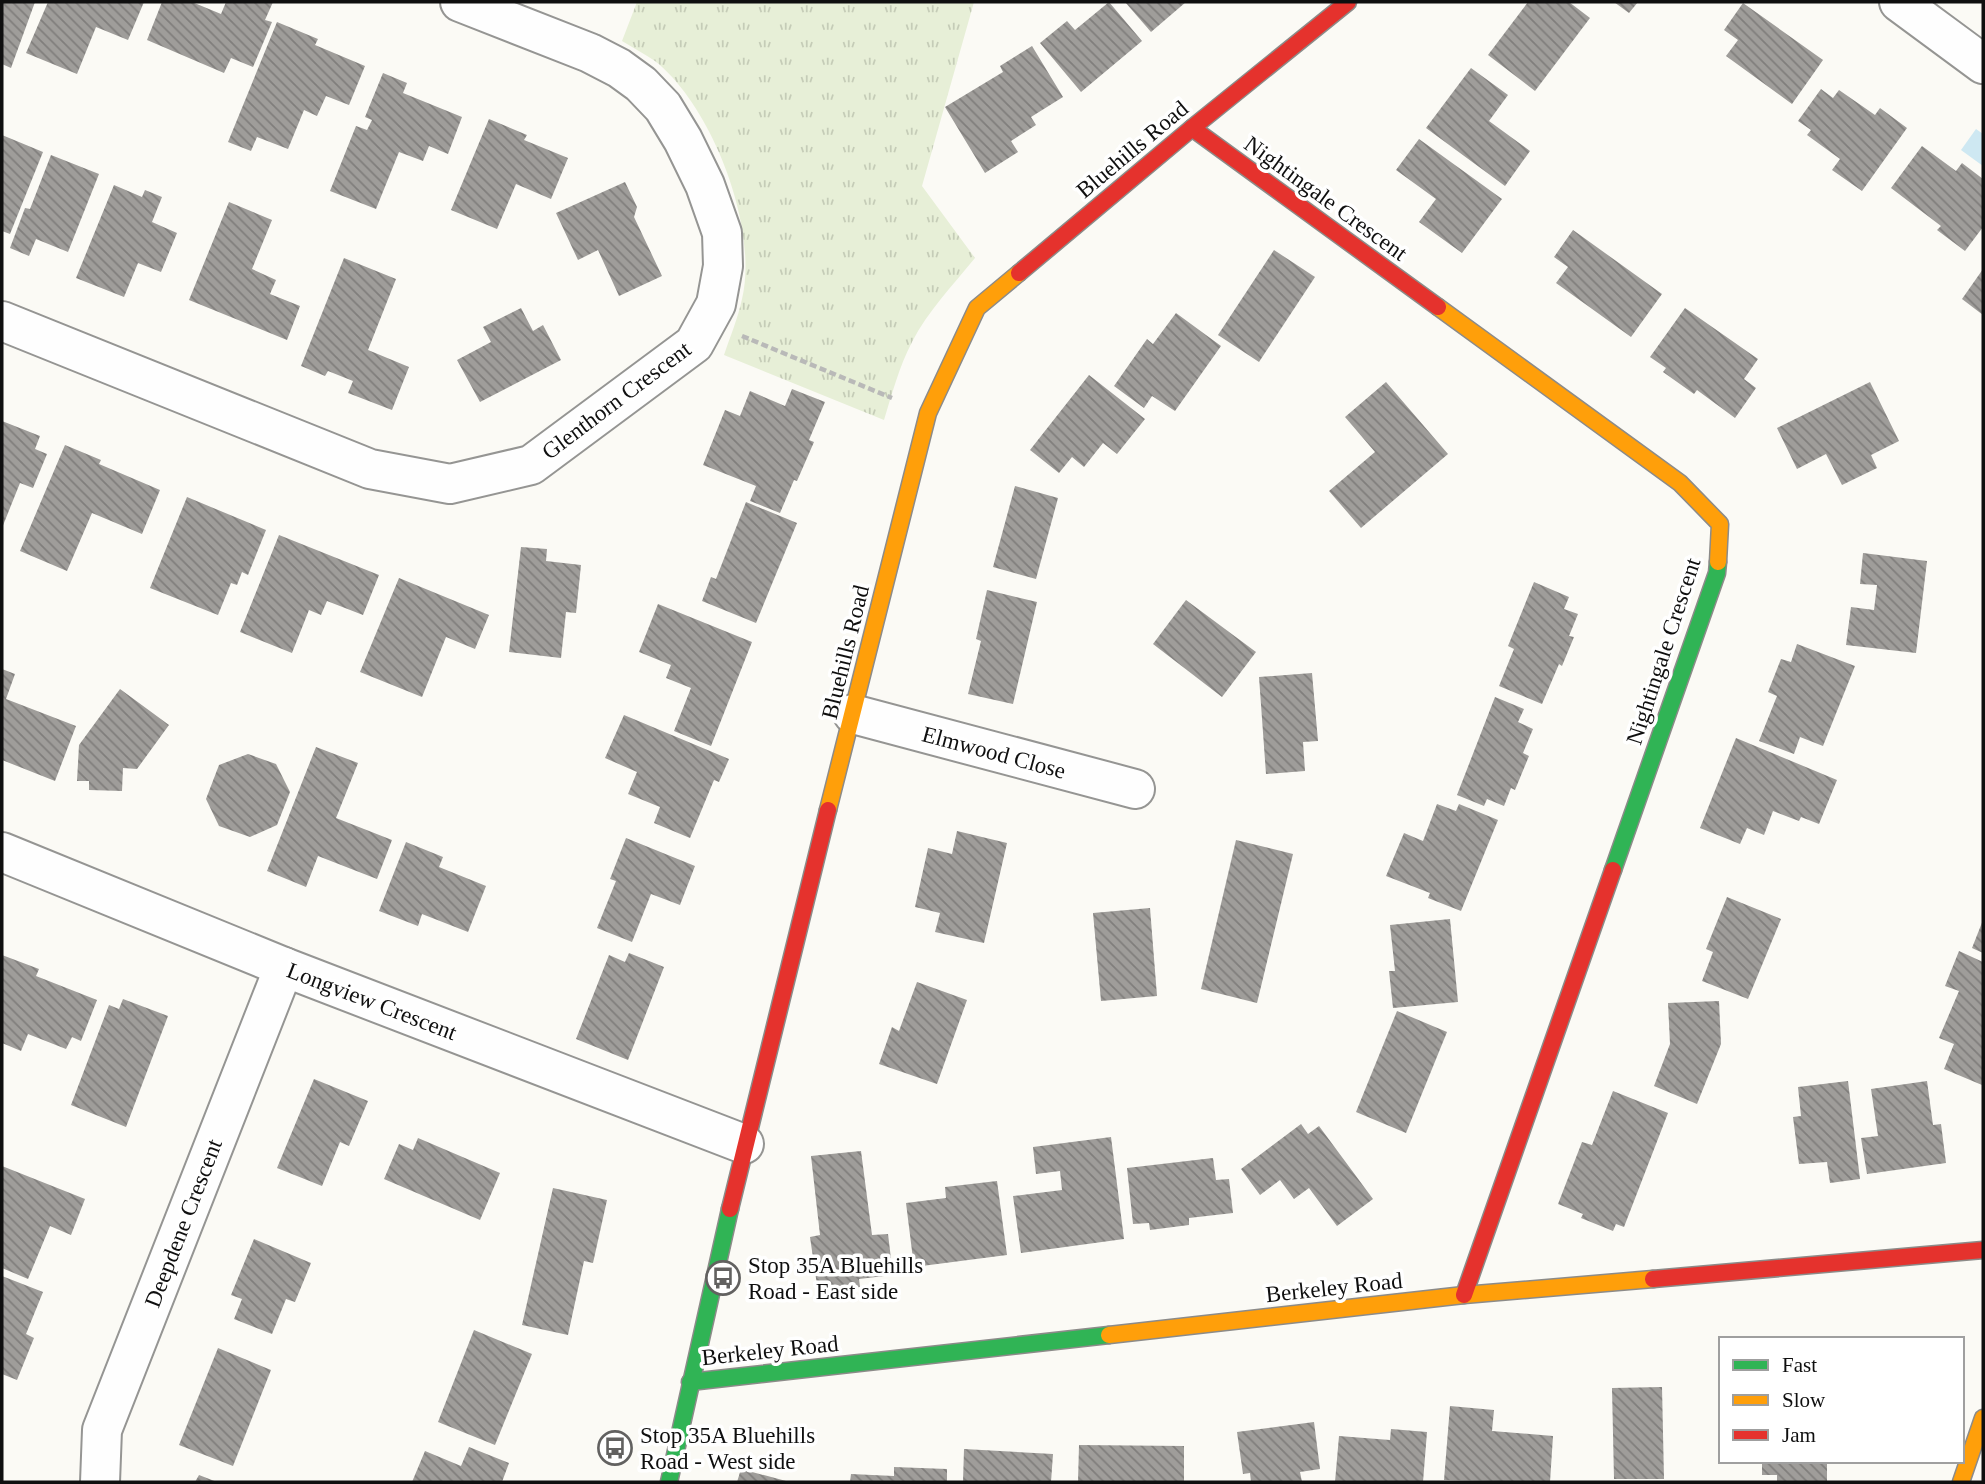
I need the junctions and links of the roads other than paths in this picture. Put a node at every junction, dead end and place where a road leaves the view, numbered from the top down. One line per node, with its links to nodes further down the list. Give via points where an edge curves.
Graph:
1 (460, 2): 6 (street, Glenthorn Crescent, via 590,53 641,83 683,140 722,233 723,265 716,304 694,344 531,465 450,484 370,469)
2 (1346, 2): 5 (street, Bluehills Road)
3 (1899, 2): 4 (street)
4 (1983, 64)
5 (1192, 128): 7 (street, Bluehills Road, via 977,308 928,413); 13 (street, Nightingale Crescent, via 1680,483 1720,524 1717,573)
6 (2, 321)
7 (853, 715): 8 (street, Elmwood Close); 11 (street, Bluehills Road)
8 (1135, 789)
9 (2, 852): 10 (street, Longview Crescent)
10 (284, 967): 11 (street, Longview Crescent); 16 (street, Deepdene Crescent, via 102,1430)
11 (744, 1144): 14 (street, Bluehills Road)
12 (1983, 1250): 13 (street, Berkeley Road)
13 (1464, 1295): 14 (street, Berkeley Road)
14 (690, 1382): 17 (street, Bluehills Road)
15 (1983, 1418): 18 (street)
16 (100, 1482)
17 (669, 1482)
18 (1961, 1482)

